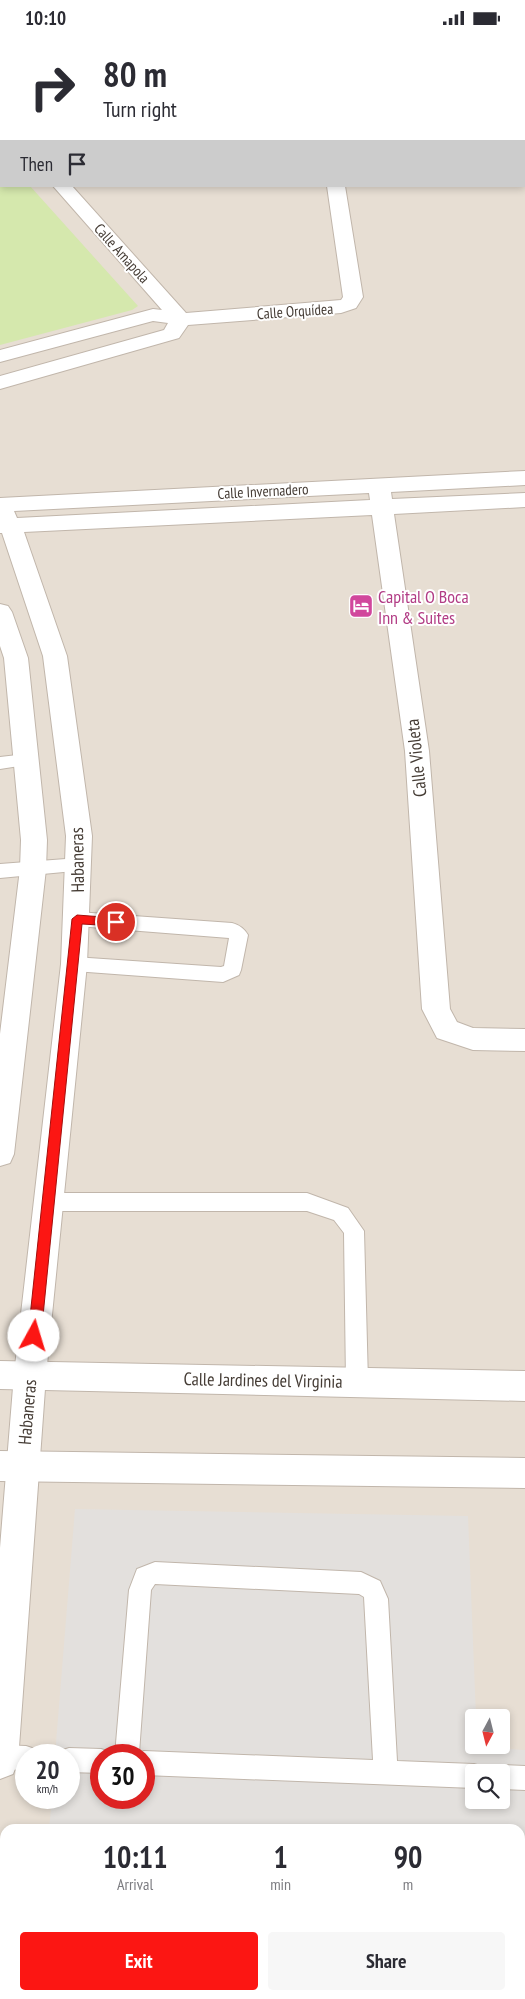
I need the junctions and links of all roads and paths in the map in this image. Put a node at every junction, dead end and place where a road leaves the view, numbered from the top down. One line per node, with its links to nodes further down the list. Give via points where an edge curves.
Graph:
1 (63, 187): 3 (street, Calle Amapola)
2 (336, 187): 3 (street, Calle Orquídea, via 353,297 348,303 341,307)
3 (181, 319): 4 (street, Calle Orquídea, via 152,315); 5 (street, via 172,334)
4 (0, 355)
5 (0, 383)
6 (525, 478): 7 (street, Calle Invernadero)
7 (381, 496): 8 (street, Calle Invernadero); 9 (street, Calle Invernadero); 18 (street, Calle Violeta, via 417,751 436,1009 447,1030 474,1039)
8 (525, 500)
9 (3, 516): 13 (street, Habaneras, via 54,656 79,836)
10 (0, 612): 11 (street, via 16,658)
11 (26, 760): 12 (lane); 14 (street, via 34,840)
12 (0, 763)
13 (79, 865): 14 (lane); 16 (street, Habaneras)
14 (33, 869): 15 (lane); 19 (street)
15 (0, 871)
16 (77, 919): 17 (street, Habaneras); 17 (lane, via 232,930 239,935 232,970 223,975)
17 (74, 964): 21 (street, Habaneras)
18 (525, 1040)
19 (4, 1092): 20 (street)
20 (0, 1154)
21 (48, 1202): 23 (street, Habaneras); 24 (lane, via 308,1202 341,1214 354,1231)
22 (0, 1375): 23 (street, Calle Jardines del Virginia)
23 (30, 1375): 24 (street, Calle Jardines del Virginia); 26 (street, Habaneras)
24 (357, 1382): 25 (street, Calle Jardines del Virginia)
25 (525, 1386)
26 (11, 1466): 27 (street); 30 (street, Habaneras)
27 (525, 1473)
28 (265, 1578): 29 (lane, via 155,1573 145,1577 140,1590); 34 (lane, via 361,1583 372,1589 377,1599)
29 (129, 1744)
30 (0, 1757): 31 (lane); 32 (street, Habaneras)
31 (15, 1758)
32 (0, 1761)
33 (155, 1763): 34 (lane)
34 (386, 1773): 35 (lane)
35 (465, 1776)
36 (510, 1777): 37 (lane)
37 (525, 1778)

